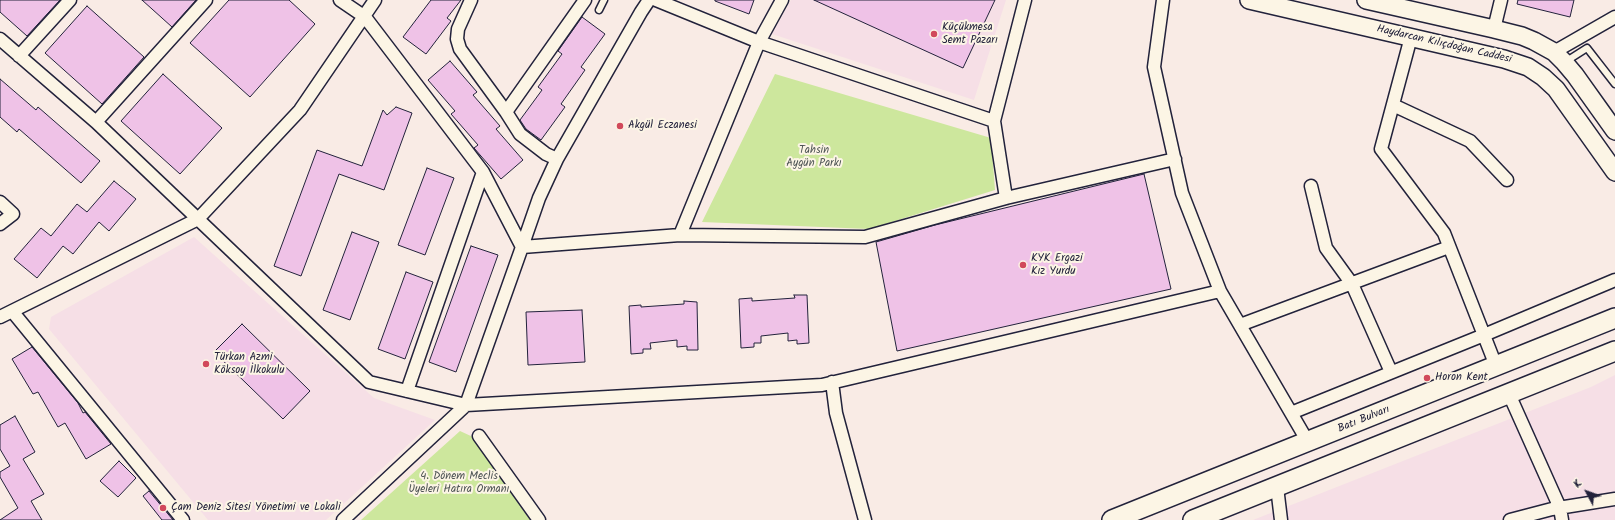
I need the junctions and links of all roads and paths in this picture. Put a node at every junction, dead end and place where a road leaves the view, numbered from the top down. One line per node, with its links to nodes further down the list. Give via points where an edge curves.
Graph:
1 (70, 0): 23 (street)
2 (206, 0): 30 (street)
3 (340, 0): 17 (street)
4 (375, 0): 17 (street)
5 (471, 0): 28 (street, via 458,30 460,49)
6 (585, 0): 28 (street)
7 (604, 0): 16 (lane)
8 (649, 0): 32 (street)
9 (656, 0): 22 (street)
10 (782, 0): 22 (street)
11 (1025, 0): 29 (street)
12 (1163, 0): 33 (street, via 1154,67)
13 (1249, 0): 20 (main road, Haydarcan Kılıçdoğan Caddesi)
14 (1366, 0): 19 (main road)
15 (1501, 0): 19 (street)
16 (598, 10)
17 (365, 17): 34 (street); 40 (street, via 300,110)
18 (1615, 17): 24 (street)
19 (1494, 29): 24 (main road, via 1522,36)
20 (1411, 38): 25 (main road, Haydarcan Kılıçdoğan Caddesi, via 1515,61); 27 (street)
21 (0, 39): 23 (street)
22 (759, 42): 29 (street); 42 (street)
23 (20, 56): 30 (street)
24 (1559, 57): 25 (main road); 26 (lane, via 1586,48); 31 (main road)
25 (1541, 76): 35 (main road, Haydarcan Kılıçdoğan Caddesi, via 1556,89)
26 (1615, 84)
27 (1393, 105): 36 (street, via 1470,141); 44 (street, via 1381,149 1444,234)
28 (506, 112): 32 (street, via 520,134 546,154)
29 (994, 121): 38 (street)
30 (96, 122): 40 (street)
31 (1615, 131)
32 (557, 159): 43 (street, via 539,198)
33 (1175, 159): 38 (street); 47 (street, via 1182,193)
34 (483, 172): 43 (street); 57 (street)
35 (1615, 172)
36 (1507, 180)
37 (1311, 186): 46 (street, via 1326,248)
38 (1006, 198): 42 (street, via 865,237)
39 (0, 202): 41 (street, via 13,214)
40 (198, 219): 48 (street); 57 (street, via 369,382)
41 (0, 224)
42 (680, 235): 43 (street)
43 (522, 247): 59 (street)
44 (1450, 247): 46 (street); 52 (street)
45 (1615, 280): 52 (street)
46 (1352, 284): 51 (street); 55 (street)
47 (1220, 291): 51 (street); 56 (street)
48 (12, 311): 49 (street); 66 (street)
49 (0, 317)
50 (1615, 318): 54 (main road, Batı Bulvarı)
51 (1240, 325): 60 (street)
52 (1484, 335): 54 (street); 55 (street)
53 (1615, 351): 58 (main road)
54 (1496, 366): 62 (main road, Batı Bulvarı)
55 (1391, 372): 60 (street)
56 (832, 382): 59 (street); 69 (street, via 836,413)
57 (407, 391): 59 (street)
58 (1509, 394): 63 (main road); 65 (street)
59 (466, 405): 67 (street)
60 (1291, 413): 62 (street)
61 (479, 436): 68 (street)
62 (1308, 442): 70 (main road, Batı Bulvarı)
63 (1277, 487): 71 (main road); 72 (street)
64 (1615, 499): 65 (street)
65 (1560, 508): 73 (street); 74 (street)
66 (183, 520)
67 (343, 520)
68 (539, 520)
69 (865, 520)
70 (1112, 520)
71 (1193, 520)
72 (1281, 520)
73 (1510, 520)
74 (1562, 520)

